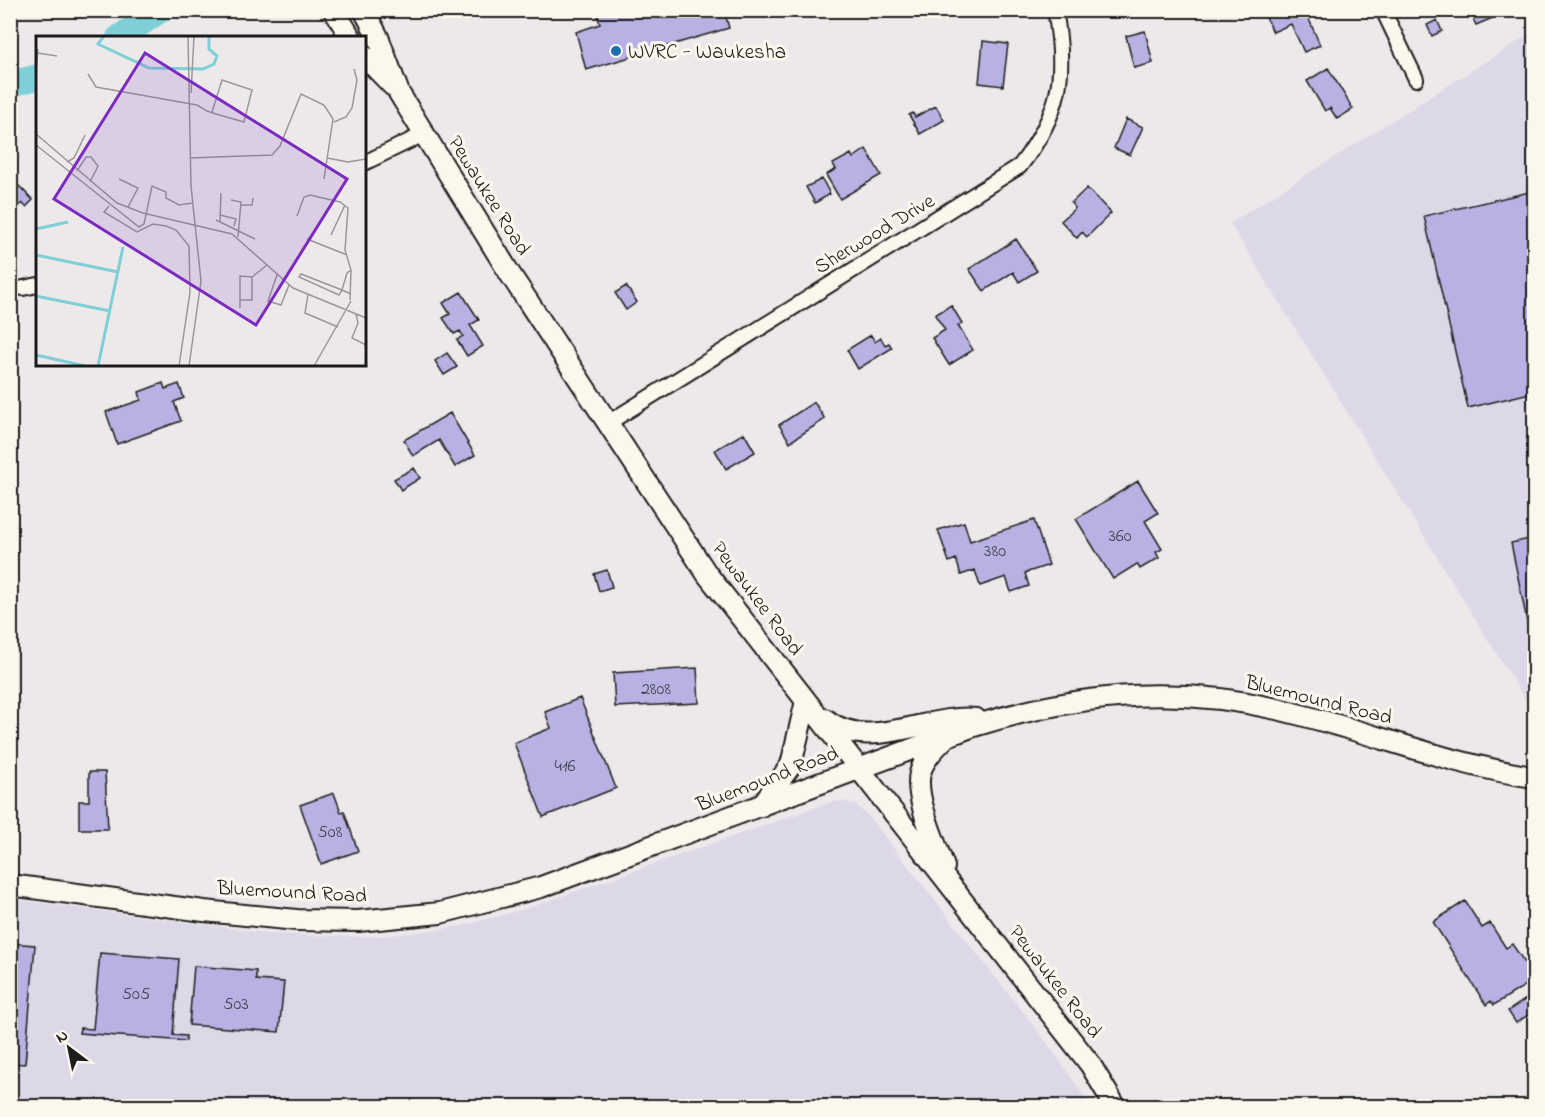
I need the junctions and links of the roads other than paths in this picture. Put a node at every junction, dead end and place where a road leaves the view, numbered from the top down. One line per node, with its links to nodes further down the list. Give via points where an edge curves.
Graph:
1 (334, 10): 5 (main road)
2 (364, 10): 8 (main road, Pewaukee Road)
3 (1055, 10): 13 (street, Sherwood Drive, via 1061,49 1057,99 1041,139 1020,166)
4 (1383, 10): 7 (street)
5 (350, 36)
6 (366, 58): 8 (main road, Pewaukee Road)
7 (1416, 79)
8 (399, 93): 9 (main road, Pewaukee Road)
9 (424, 134): 10 (street); 13 (main road, Pewaukee Road)
10 (366, 162)
11 (36, 285): 12 (street)
12 (23, 288)
13 (608, 423): 14 (main road, Pewaukee Road, via 707,574)
14 (810, 705): 15 (main road, via 842,730 867,734 954,719); 17 (main road, Pewaukee Road); 19 (main road, via 791,765)
15 (993, 720): 16 (main road, Bluemound Road); 18 (main road, Bluemound Road, via 1099,697 1159,695 1221,700 1292,712 1469,764)
16 (949, 734): 17 (main road, Bluemound Road); 20 (main road, via 926,760 920,778 923,802)
17 (859, 768): 19 (main road, Bluemound Road); 20 (main road, Pewaukee Road)
18 (1534, 777)
19 (760, 807): 21 (main road, Bluemound Road, via 541,887 473,906 399,918 297,920)
20 (948, 880): 22 (main road, Pewaukee Road, via 1090,1064)
21 (10, 885)
22 (1115, 1107)

